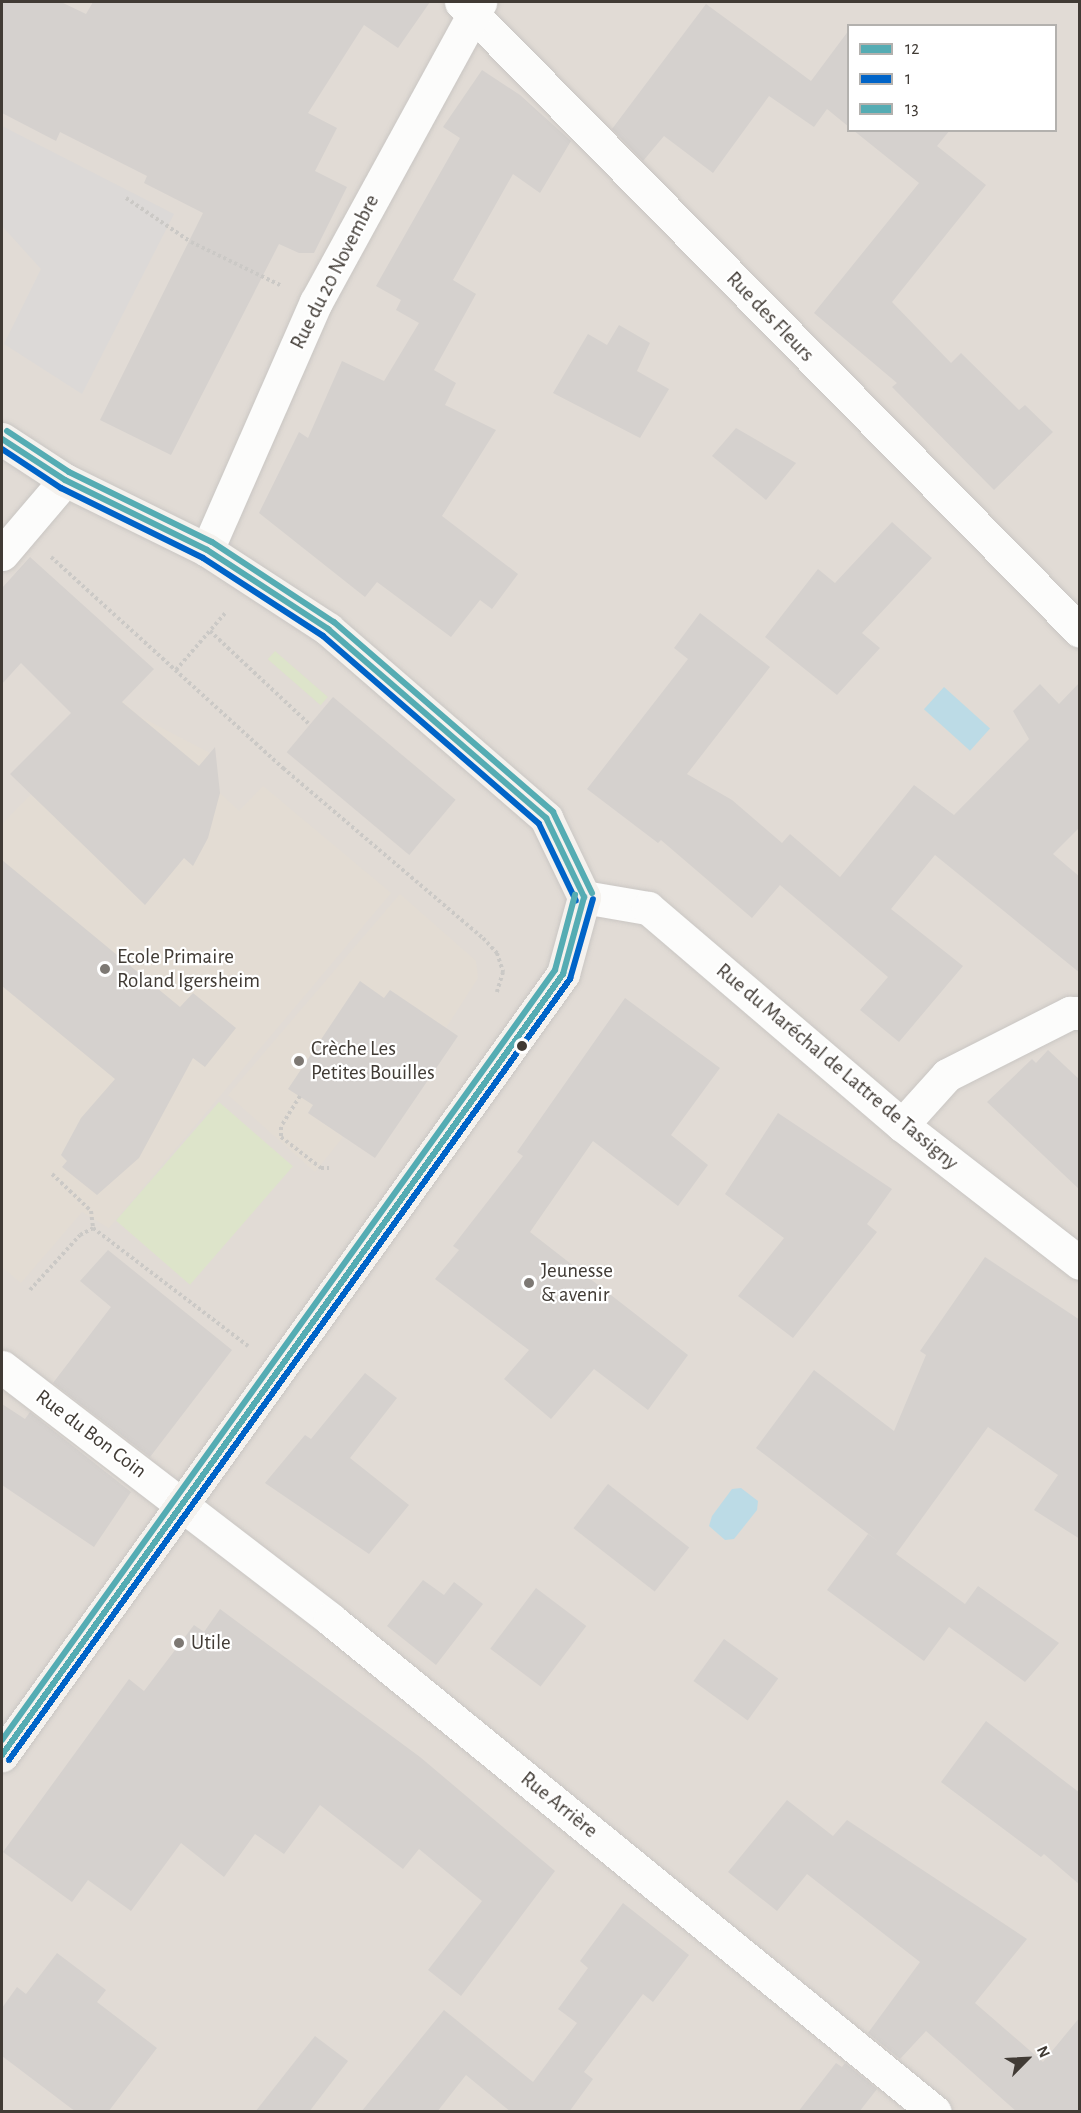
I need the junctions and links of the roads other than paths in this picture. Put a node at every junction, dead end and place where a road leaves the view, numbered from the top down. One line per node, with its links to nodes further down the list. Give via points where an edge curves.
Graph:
1 (472, 6): 5 (street, Rue du 20 Novembre, via 316,302); 6 (street, Rue des Fleurs)
2 (2, 440): 3 (main road)
3 (65, 480): 4 (street); 5 (main road)
4 (12, 543)
5 (207, 550): 7 (main road, via 328,629 546,818)
6 (1080, 631)
7 (584, 897): 9 (street, Rue du Maréchal de Lattre de Tassigny, via 648,908); 12 (main road, via 563,974)
8 (1080, 1013): 9 (street, via 1070,1013 947,1075)
9 (902, 1125): 10 (street, Rue du Maréchal de Lattre de Tassigny)
10 (1080, 1263)
11 (2, 1367): 12 (street, Rue du Bon Coin)
12 (181, 1501): 13 (main road); 14 (street, Rue Arrière)
13 (2, 1755)
14 (935, 2112)

